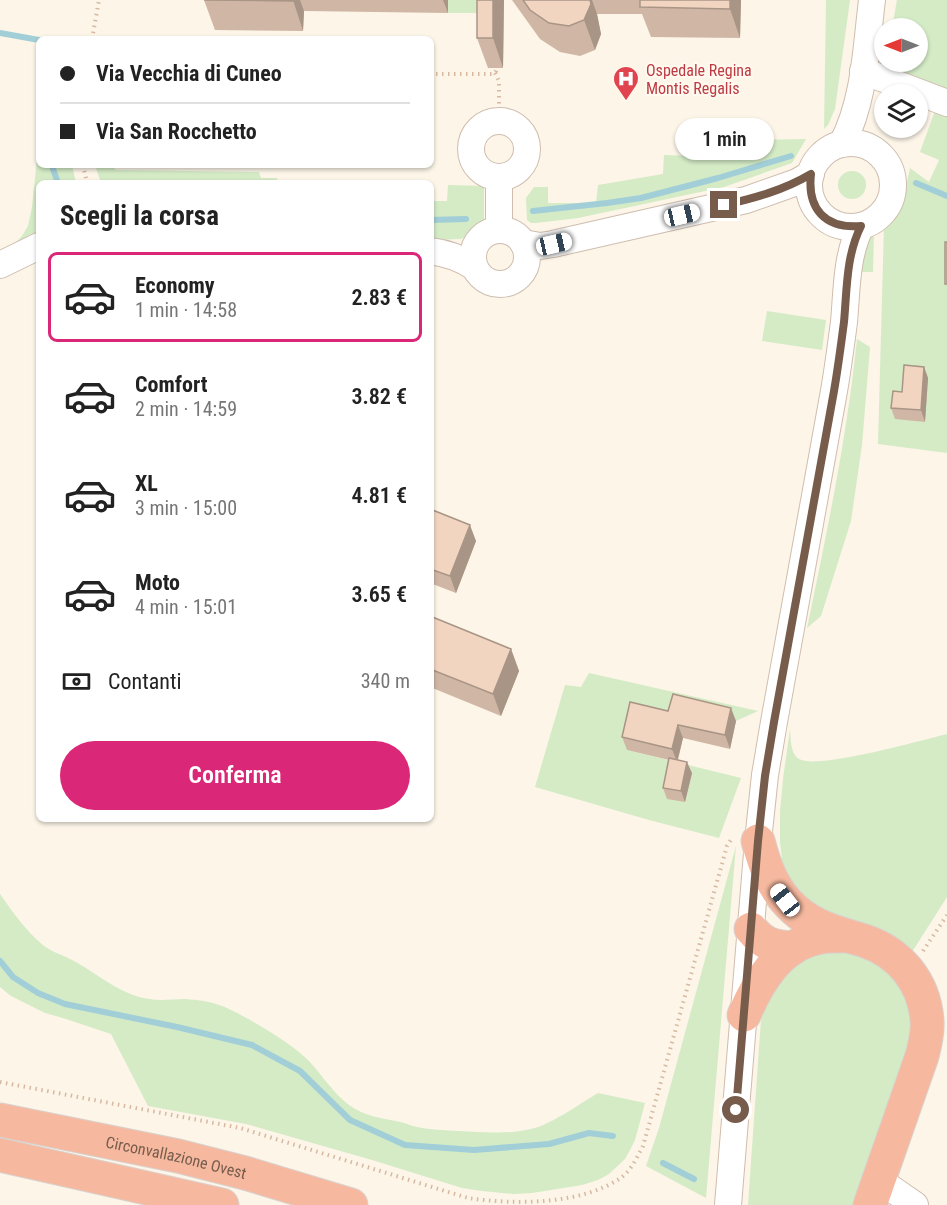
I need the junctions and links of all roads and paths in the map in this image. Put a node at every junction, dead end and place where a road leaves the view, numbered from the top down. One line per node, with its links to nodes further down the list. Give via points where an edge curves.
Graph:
1 (99, 0): 3 (path)
2 (872, 0): 7 (street)
3 (93, 36)
4 (496, 57): 5 (path)
5 (496, 71): 6 (path, via 491,75); 9 (path)
6 (434, 74)
7 (862, 81): 8 (street); 10 (street, via 855,115); 11 (street)
8 (947, 103)
9 (499, 121): 13 (street, via 489,122 477,132 471,150 481,171); 13 (street, via 518,127 527,148 518,171)
10 (842, 144): 11 (street); 12 (street, via 823,155)
11 (869, 147): 16 (street, via 883,158 891,173 893,190 888,206 876,219)
12 (811, 174): 14 (street); 15 (street, via 811,197)
13 (499, 177): 17 (street)
14 (746, 200): 15 (street, via 776,198); 20 (street, via 540,246)
15 (816, 207): 16 (street, via 828,221)
16 (849, 226): 23 (street, via 842,239 846,286 837,370)
17 (499, 229): 20 (street, via 517,236); 21 (street, via 486,232)
18 (36, 247): 22 (street)
19 (434, 252): 21 (street, via 454,249)
20 (525, 253): 21 (street, via 521,274 501,284 489,283 480,276)
21 (475, 254)
22 (0, 265)
23 (762, 808): 24 (street); 32 (path, via 735,831 727,846 643,1146 623,1176 596,1191 532,1203 468,1198 240,1128)
24 (758, 841): 25 (highway, via 776,889); 27 (street)
25 (795, 910): 27 (highway, via 760,917); 28 (highway)
26 (947, 915): 30 (path)
27 (751, 926): 29 (highway, via 762,941); 31 (street)
28 (846, 936): 29 (highway, via 817,938); 30 (highway, via 879,947)
29 (793, 948): 31 (highway, via 769,969)
30 (910, 972): 35 (highway, via 923,1002 926,1039)
31 (744, 1015): 38 (street)
32 (0, 1082)
33 (0, 1119): 37 (highway, Circonvallazione Ovest, via 189,1159)
34 (0, 1155): 36 (highway)
35 (874, 1193): 39 (street)
36 (222, 1205)
37 (351, 1205)
38 (728, 1205)
39 (915, 1205)

